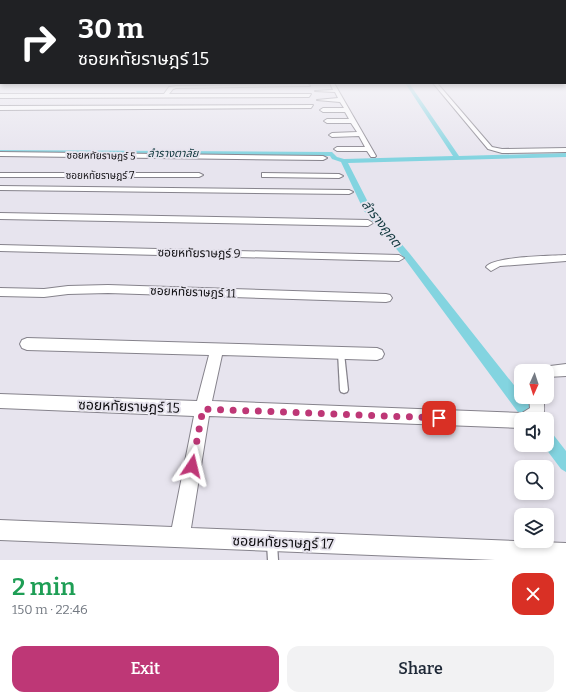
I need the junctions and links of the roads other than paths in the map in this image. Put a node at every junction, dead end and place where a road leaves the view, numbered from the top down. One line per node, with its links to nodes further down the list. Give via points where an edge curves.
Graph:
1 (291, 106): 4 (street)
2 (344, 106): 7 (street)
3 (455, 106): 14 (street, via 492,149)
4 (163, 107): 5 (street)
5 (0, 108)
6 (323, 110): 7 (street)
7 (346, 110): 9 (street)
8 (328, 121): 9 (street)
9 (353, 121): 10 (street)
10 (360, 134): 11 (street); 12 (street)
11 (332, 135)
12 (368, 148): 13 (street); 16 (street)
13 (337, 149)
14 (566, 150)
15 (0, 154): 17 (street, ซอยหทัยราษฎร์ 5)
16 (373, 156)
17 (323, 158)
18 (0, 175): 19 (street, ซอยหทัยราษฎร์ 7)
19 (199, 175)
20 (265, 175): 21 (street)
21 (295, 176): 22 (street); 24 (street)
22 (339, 176)
23 (0, 188): 24 (street)
24 (296, 191): 25 (street)
25 (349, 192)
26 (0, 216): 27 (street)
27 (368, 223)
28 (0, 248): 29 (street, ซอยหทัยราษฎร์ 9)
29 (399, 258)
30 (566, 258): 31 (street, via 498,263)
31 (491, 267)
32 (0, 292): 33 (street, ซอยหทัยราษฎร์ 11, via 44,293 108,289)
33 (386, 298)
34 (27, 344): 35 (street)
35 (216, 349): 36 (street); 42 (street)
36 (341, 353): 37 (street); 40 (lane)
37 (377, 354)
38 (566, 370): 39 (street)
39 (554, 371)
40 (344, 390)
41 (0, 401): 42 (street, ซอยหทัยราษฎร์ 15)
42 (203, 409): 43 (street, ซอยหทัยราษฎร์ 15); 45 (street)
43 (514, 420)
44 (0, 530): 45 (street, ซอยหทัยราษฎร์ 17)
45 (180, 538): 46 (street, ซอยหทัยราษฎร์ 17)
46 (273, 551): 47 (street, ซอยหทัยราษฎร์ 17)
47 (566, 553)

